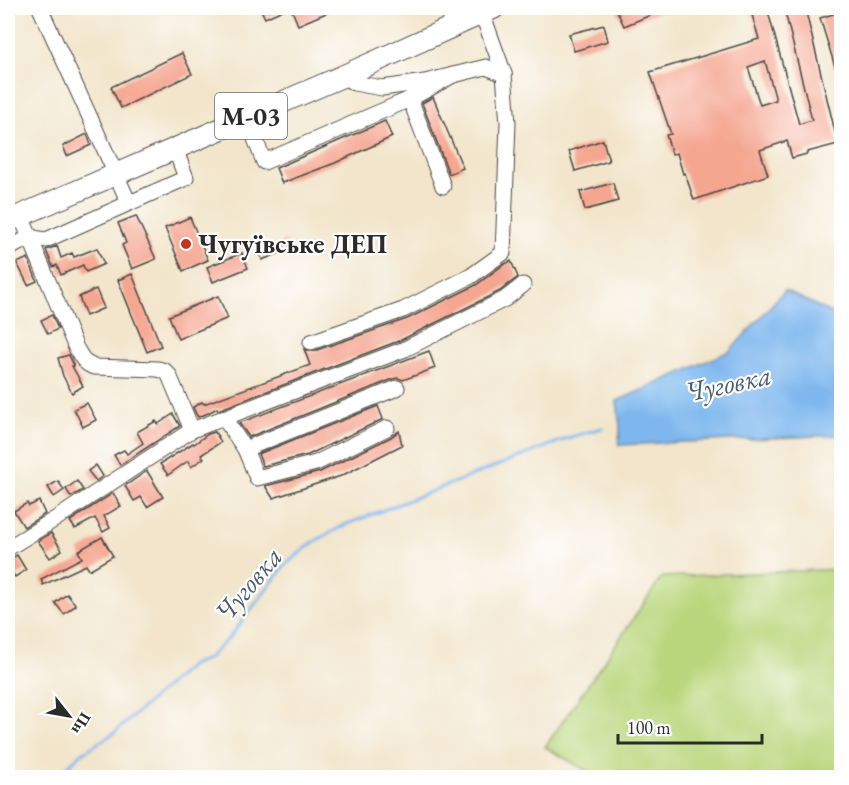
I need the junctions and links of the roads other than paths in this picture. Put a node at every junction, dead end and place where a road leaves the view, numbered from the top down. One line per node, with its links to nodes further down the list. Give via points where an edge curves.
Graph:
1 (40, 8): 9 (street)
2 (488, 10): 3 (street); 5 (highway, М-03)
3 (504, 74): 4 (street, via 486,67); 16 (street, via 508,123 503,254 471,276 403,310)
4 (453, 75): 5 (street, via 382,88 354,83); 6 (street)
5 (343, 76): 7 (highway, М-03)
6 (410, 99): 7 (street, via 264,162); 10 (street)
7 (247, 118): 8 (highway, М-03)
8 (175, 148): 9 (highway, М-03); 11 (street, via 186,178)
9 (115, 174): 11 (street); 12 (highway, М-03)
10 (443, 186)
11 (129, 202): 13 (street, via 46,240)
12 (14, 218): 13 (street)
13 (30, 237): 14 (street); 20 (street, via 83,360 94,367 165,371)
14 (8, 249)
15 (523, 285): 18 (street, via 505,299 405,349)
16 (311, 342)
17 (397, 388): 21 (street)
18 (224, 418): 20 (street); 21 (street)
19 (387, 428): 21 (street, via 316,464 257,478)
20 (192, 430): 22 (street)
21 (245, 448)
22 (8, 548)

